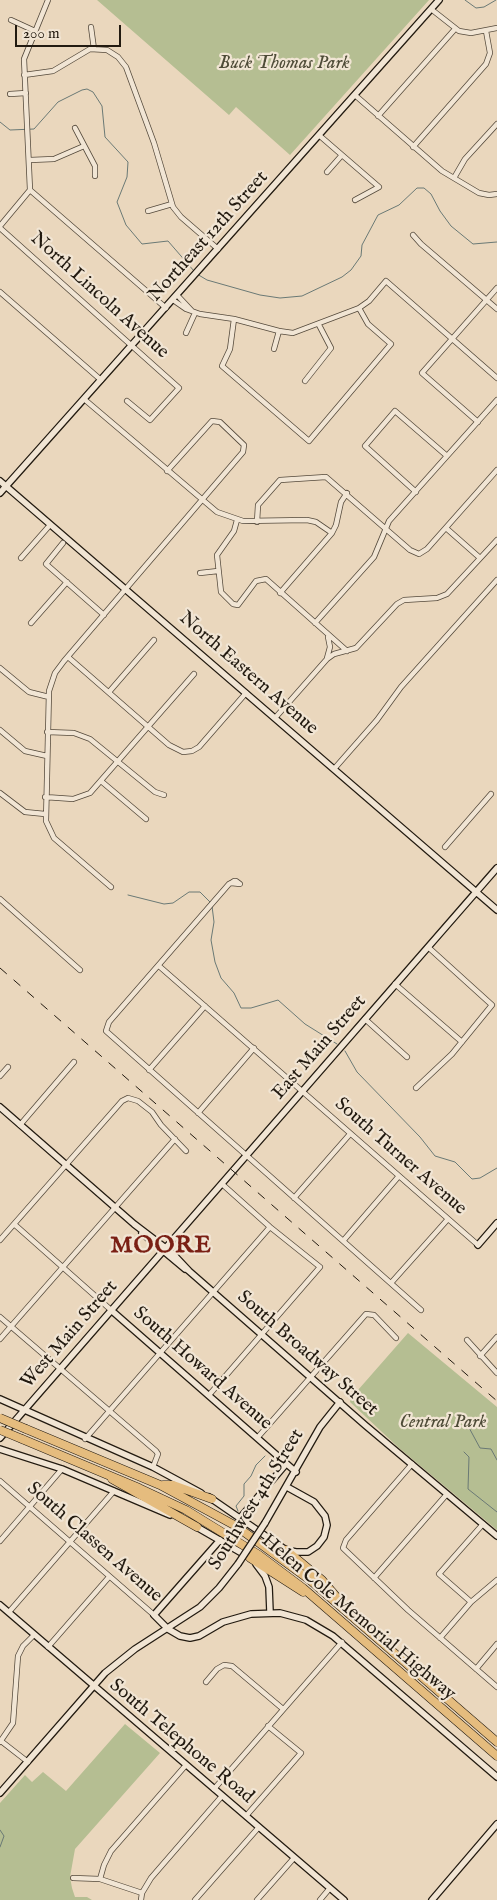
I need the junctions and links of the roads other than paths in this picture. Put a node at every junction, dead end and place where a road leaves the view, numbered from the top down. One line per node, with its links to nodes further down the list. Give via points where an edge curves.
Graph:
1 (48, 0): 9 (street)
2 (440, 0): 3 (main road, Northeast 12th Street)
3 (431, 9): 7 (street); 14 (main road, Northeast 12th Street)
4 (11, 20): 9 (street)
5 (91, 27): 10 (street)
6 (497, 28): 8 (street)
7 (455, 30): 8 (street); 15 (street)
8 (486, 31): 20 (street, via 490,52 486,64)
9 (35, 32): 11 (street, via 26,51)
10 (94, 49): 11 (street, via 54,71); 29 (street, via 115,54 126,67)
11 (24, 75): 12 (street)
12 (26, 93): 13 (street); 22 (street)
13 (10, 94)
14 (356, 96): 15 (street); 18 (main road, Northeast 12th Street)
15 (378, 116): 20 (street)
16 (497, 124): 25 (street, via 465,159)
17 (75, 128): 19 (street)
18 (320, 136): 21 (street); 33 (main road, Northeast 12th Street)
19 (84, 146): 22 (street, via 54,159); 24 (street, via 94,166)
20 (413, 148): 25 (street)
21 (342, 155): 23 (street); 28 (street, via 379,188)
22 (30, 160): 26 (street)
23 (327, 172)
24 (95, 176)
25 (454, 178): 27 (street, via 479,193)
26 (30, 190): 31 (street); 38 (street)
27 (497, 194)
28 (355, 200)
29 (172, 204): 30 (street); 33 (street, via 181,217)
30 (148, 211)
31 (0, 227): 47 (street, North Lincoln Avenue)
32 (413, 234): 37 (street)
33 (218, 249): 36 (main road, Northeast 12th Street)
34 (497, 288): 37 (street)
35 (1, 294): 50 (street)
36 (175, 297): 38 (main road, Northeast 12th Street); 41 (street)
37 (486, 300): 40 (street); 46 (street)
38 (166, 308): 47 (main road, Northeast 12th Street)
39 (359, 308): 42 (street, via 368,324 391,344 310,441 222,366 230,349); 43 (street); 46 (street, via 386,281)
40 (497, 309)
41 (193, 312): 42 (street); 45 (street)
42 (234, 319): 44 (street)
43 (319, 325): 44 (street, via 300,332); 51 (street, via 331,348)
44 (279, 331): 48 (street)
45 (186, 333)
46 (452, 339): 49 (street); 55 (street, via 422,373)
47 (133, 345): 50 (main road, Northeast 12th Street); 54 (street, North Lincoln Avenue, via 179,388 150,420)
48 (274, 349)
49 (497, 378)
50 (101, 380): 52 (main road, Northeast 12th Street)
51 (305, 381)
52 (84, 399): 57 (street); 60 (main road, Northeast 12th Street)
53 (497, 400): 55 (street)
54 (127, 401)
55 (478, 422): 56 (street)
56 (447, 456): 61 (street); 61 (street, via 395,411 364,446)
57 (167, 470): 64 (street); 64 (street, via 212,420 220,422 241,440 245,447)
58 (497, 470): 69 (street)
59 (0, 481): 60 (main road, North Eastern Avenue)
60 (6, 486): 62 (main road, Northeast 12th Street); 67 (main road, North Eastern Avenue)
61 (416, 492): 68 (street)
62 (0, 493)
63 (347, 493): 66 (street, via 326,478 280,480 258,505); 68 (street); 70 (street)
64 (201, 500): 65 (street, via 217,512); 79 (street)
65 (237, 520): 66 (street); 75 (street, via 234,531 218,552)
66 (257, 522): 70 (street, via 305,519)
67 (50, 525): 73 (street); 79 (main road, North Eastern Avenue)
68 (386, 528): 69 (street, via 419,554); 82 (street, via 374,557)
69 (446, 528): 74 (street)
70 (332, 533): 80 (street)
71 (497, 540): 74 (street)
72 (63, 543): 78 (street, via 46,564)
73 (21, 558)
74 (480, 558): 86 (street, via 444,596 404,600 356,648)
75 (218, 571): 76 (street); 80 (street, via 220,590 235,605 242,602 260,579 266,579)
76 (200, 573)
77 (497, 580): 100 (street)
78 (67, 582): 81 (street); 83 (street)
79 (127, 589): 81 (street); 92 (main road, North Eastern Avenue)
80 (280, 593): 82 (street)
81 (104, 615): 87 (street)
82 (315, 623): 84 (street)
83 (30, 624)
84 (327, 635): 86 (street); 88 (street, via 330,647)
85 (154, 640): 91 (street)
86 (347, 651): 88 (street)
87 (68, 656): 91 (street); 93 (street, via 53,678)
88 (326, 659): 94 (street)
89 (0, 668): 93 (street, via 29,692)
90 (194, 674): 95 (street)
91 (109, 692): 95 (street)
92 (246, 693): 94 (main road, North Eastern Avenue); 95 (street, via 192,751 174,748)
93 (49, 697): 97 (street)
94 (275, 718): 100 (main road, North Eastern Avenue)
95 (148, 726): 99 (street)
96 (0, 730): 98 (street, via 25,751)
97 (48, 732): 98 (street); 99 (street, via 84,736)
98 (47, 756): 105 (street)
99 (118, 762): 101 (street); 104 (street, via 155,792)
100 (334, 768): 112 (main road, North Eastern Avenue)
101 (101, 781): 105 (street, via 82,797); 107 (street)
102 (0, 793): 106 (street, via 25,812)
103 (491, 794): 108 (street)
104 (164, 795)
105 (45, 797): 106 (street)
106 (44, 814): 111 (street, via 54,838)
107 (146, 819)
108 (445, 847)
109 (497, 868): 112 (main road, East Main Street)
110 (232, 883): 116 (street)
111 (111, 887)
112 (476, 892): 114 (main road, North Eastern Avenue); 115 (main road, East Main Street)
113 (0, 899): 117 (street)
114 (497, 910)
115 (428, 947): 118 (main road, East Main Street); 121 (street, via 492,1004)
116 (159, 966): 119 (street, South Turner Avenue); 126 (street, via 105,1029)
117 (80, 970)
118 (395, 984): 120 (main road, East Main Street); 121 (street)
119 (205, 1006): 122 (street, South Turner Avenue); 126 (street)
120 (365, 1019): 123 (street); 129 (main road, East Main Street)
121 (462, 1042): 128 (street)
122 (254, 1048): 129 (street, South Turner Avenue); 131 (street)
123 (407, 1057)
124 (74, 1062): 132 (street)
125 (8, 1067): 127 (street)
126 (149, 1070): 131 (street)
127 (0, 1076)
128 (416, 1088)
129 (302, 1091): 133 (street, South Turner Avenue); 136 (main road, East Main Street)
130 (0, 1107): 132 (main road, South Broadway Street)
131 (198, 1113): 136 (street)
132 (20, 1125): 137 (main road, South Broadway Street)
133 (350, 1134): 138 (street, South Turner Avenue); 140 (street)
134 (175, 1139): 135 (street); 137 (street, via 152,1112 128,1098 113,1109); 141 (street)
135 (186, 1151)
136 (246, 1155): 139 (main road, East Main Street); 140 (street)
137 (66, 1164): 141 (main road, South Broadway Street); 144 (street)
138 (399, 1176): 142 (street, South Turner Avenue); 147 (street)
139 (222, 1184): 145 (street); 149 (main road, East Main Street)
140 (294, 1198): 147 (street)
141 (115, 1207): 149 (main road, South Broadway Street); 150 (street)
142 (448, 1219): 148 (street, South Turner Avenue); 151 (street)
143 (497, 1223): 148 (main road)
144 (14, 1224): 146 (street); 150 (street)
145 (270, 1227): 152 (street); 157 (street, via 320,1267)
146 (0, 1240)
147 (343, 1241): 151 (street)
148 (478, 1245)
149 (164, 1250): 152 (main road, South Broadway Street); 153 (main road, West Main Street)
150 (63, 1268): 153 (street); 156 (street)
151 (391, 1283): 154 (street)
152 (213, 1292): 157 (main road, South Broadway Street); 162 (street)
153 (111, 1310): 162 (main road, South Howard Avenue); 164 (main road, West Main Street)
154 (421, 1310)
155 (0, 1317): 156 (street)
156 (11, 1326): 160 (street); 164 (street)
157 (261, 1334): 166 (main road, South Broadway Street); 167 (street)
158 (497, 1337): 163 (street)
159 (396, 1338): 166 (street, via 374,1315 366,1314)
160 (0, 1339)
161 (467, 1340): 163 (street)
162 (161, 1352): 167 (main road, South Howard Avenue); 171 (street)
163 (480, 1356): 165 (street)
164 (60, 1368): 170 (main road, West Main Street); 171 (street)
165 (497, 1373)
166 (310, 1377): 169 (main road, South Broadway Street); 175 (street)
167 (209, 1395): 175 (main road, South Howard Avenue)
168 (0, 1399): 170 (main road)
169 (340, 1402): 179 (main road, South Broadway Street); 183 (main road, Southwest 4th Street, via 321,1426)
170 (25, 1409): 174 (main road, West Main Street); 176 (main road)
171 (110, 1410): 176 (street); 180 (street, via 158,1452)
172 (0, 1418): 185 (highway, Helen Cole Memorial Highway, bridge)
173 (0, 1430): 182 (highway, Helen Cole Memorial Highway, bridge)
174 (0, 1438)
175 (258, 1438): 178 (main road, South Howard Avenue)
176 (85, 1439): 180 (main road)
177 (0, 1449): 181 (main road)
178 (286, 1464): 183 (main road, South Howard Avenue); 191 (main road)
179 (412, 1464): 188 (main road, South Broadway Street); 201 (street, via 343,1546)
180 (153, 1467): 189 (main road)
181 (62, 1470): 187 (main road); 190 (street)
182 (100, 1471): 193 (highway, via 126,1489); 203 (highway, Helen Cole Memorial Highway, via 150,1492 217,1527 259,1554)
183 (296, 1472): 186 (main road, Southwest 4th Street)
184 (0, 1481): 190 (street, South Classen Avenue)
185 (160, 1485): 189 (highway, via 174,1485); 209 (highway, Helen Cole Memorial Highway, via 223,1518 266,1546)
186 (287, 1487): 198 (main road, via 317,1505 327,1524 324,1536 314,1549 301,1553); 210 (main road, Southwest 4th Street, bridge, via 238,1564 212,1596)
187 (114, 1491): 193 (main road); 197 (street)
188 (448, 1494): 192 (main road, South Broadway Street); 201 (street)
189 (212, 1499): 191 (main road)
190 (29, 1506): 196 (street); 197 (street, South Classen Avenue)
191 (240, 1518): 198 (main road)
192 (483, 1524): 194 (main road, South Broadway Street); 204 (street, via 439,1574)
193 (197, 1527): 195 (main road)
194 (497, 1536)
195 (220, 1540): 199 (main road); 208 (main road)
196 (0, 1541)
197 (70, 1542): 200 (street, South Classen Avenue); 206 (street)
198 (286, 1550): 209 (highway, via 328,1586)
199 (250, 1558): 203 (highway); 207 (main road, via 267,1582)
200 (109, 1576): 208 (street, South Classen Avenue); 217 (street)
201 (374, 1578): 214 (street)
202 (497, 1580): 204 (street)
203 (317, 1600): 226 (highway, Helen Cole Memorial Highway)
204 (471, 1602): 214 (street)
205 (0, 1605): 206 (main road, South Telephone Road)
206 (8, 1612): 212 (main road, South Telephone Road)
207 (270, 1612): 213 (main road, via 231,1619 195,1638); 215 (main road, via 306,1620)
208 (154, 1616): 211 (main road, South Classen Avenue)
209 (354, 1618): 225 (highway, Helen Cole Memorial Highway)
210 (179, 1622): 211 (main road, Southwest 4th Street); 213 (main road)
211 (168, 1629): 213 (main road, South Classen Avenue); 220 (main road, Southwest 4th Street, via 120,1660)
212 (34, 1635): 217 (main road, South Telephone Road); 224 (street, via 18,1656 13,1723)
213 (180, 1636)
214 (440, 1638): 218 (street)
215 (342, 1642): 222 (street); 229 (main road)
216 (497, 1644): 218 (street)
217 (48, 1647): 220 (main road, South Telephone Road)
218 (476, 1668): 221 (street)
219 (206, 1682): 222 (street, via 217,1669 228,1665 234,1667)
220 (93, 1686): 227 (main road, Southwest 4th Street); 228 (main road, South Telephone Road)
221 (497, 1687)
222 (283, 1709): 223 (street)
223 (268, 1726): 230 (street); 233 (street, via 301,1753)
224 (1, 1742): 227 (street)
225 (497, 1742)
226 (497, 1756)
227 (28, 1762): 231 (main road, Southwest 4th Street)
228 (186, 1765): 230 (main road, South Telephone Road); 238 (street, via 111,1851)
229 (497, 1777)
230 (214, 1789): 232 (main road, South Telephone Road)
231 (0, 1794)
232 (222, 1796): 233 (main road, South Telephone Road); 240 (street, via 151,1878)
233 (246, 1816): 235 (main road, South Telephone Road)
234 (497, 1824): 246 (main road)
235 (259, 1827): 236 (main road, South Telephone Road); 242 (street)
236 (294, 1858): 239 (main road, South Telephone Road); 243 (street)
237 (74, 1878): 238 (street)
238 (100, 1879): 240 (street)
239 (330, 1888): 244 (street); 245 (main road, South Telephone Road)
240 (142, 1893): 241 (street)
241 (141, 1900)
242 (195, 1900)
243 (257, 1900)
244 (320, 1900)
245 (344, 1900)
246 (432, 1900)

